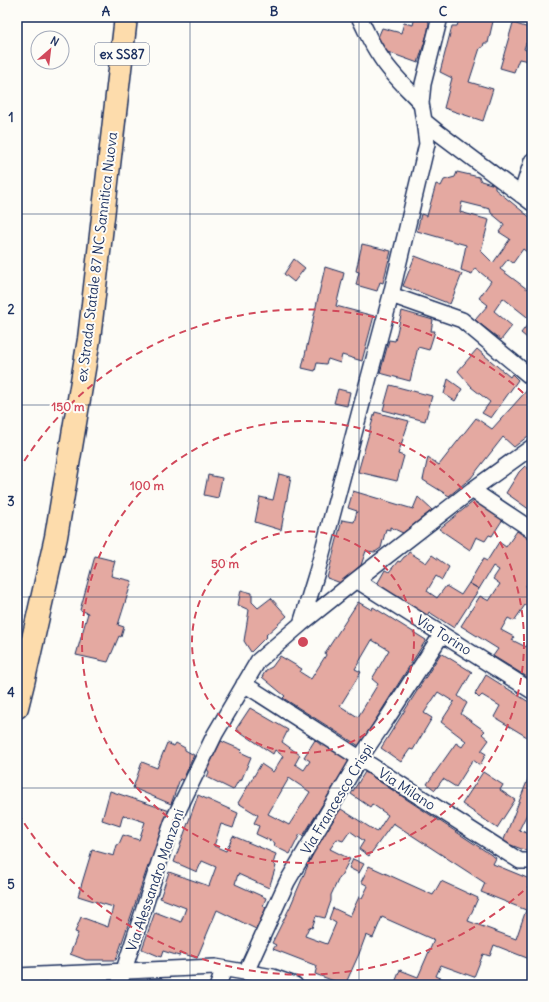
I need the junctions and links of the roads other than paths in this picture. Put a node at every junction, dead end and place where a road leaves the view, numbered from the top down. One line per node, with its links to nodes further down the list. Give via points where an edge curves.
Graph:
1 (126, 17): 18 (highway, ex Strada Statale 87 NC Sannitica Nuova / ex SS87, via 89,339 56,537)
2 (359, 17): 4 (street, via 380,57 396,78)
3 (440, 17): 4 (street, via 423,84)
4 (421, 103): 5 (street)
5 (424, 121): 7 (street); 8 (street, via 427,144)
6 (532, 161): 7 (street)
7 (526, 199)
8 (391, 295): 9 (street, via 462,320); 14 (street)
9 (532, 378)
10 (532, 446): 11 (street, Via Alessandro Manzoni)
11 (472, 490): 12 (street); 13 (street, Via Alessandro Manzoni)
12 (532, 530)
13 (356, 580): 14 (street, Via Alessandro Manzoni); 15 (street, Via Torino)
14 (301, 624): 16 (street, Via Alessandro Manzoni, via 258,661)
15 (442, 634): 17 (street, Via Torino); 19 (street, Via Francesco Crispi)
16 (244, 684): 19 (street, Via Milano); 24 (street, Via Alessandro Manzoni, via 215,734 172,823)
17 (532, 691)
18 (17, 707)
19 (360, 758): 20 (street, Via Milano, via 520,861); 22 (street, Via Francesco Crispi, via 287,882)
20 (532, 861)
21 (224, 968): 22 (street); 24 (street); 25 (street)
22 (246, 972): 26 (street, via 273,977)
23 (17, 976): 24 (street)
24 (122, 978)
25 (218, 985)
26 (295, 985)

